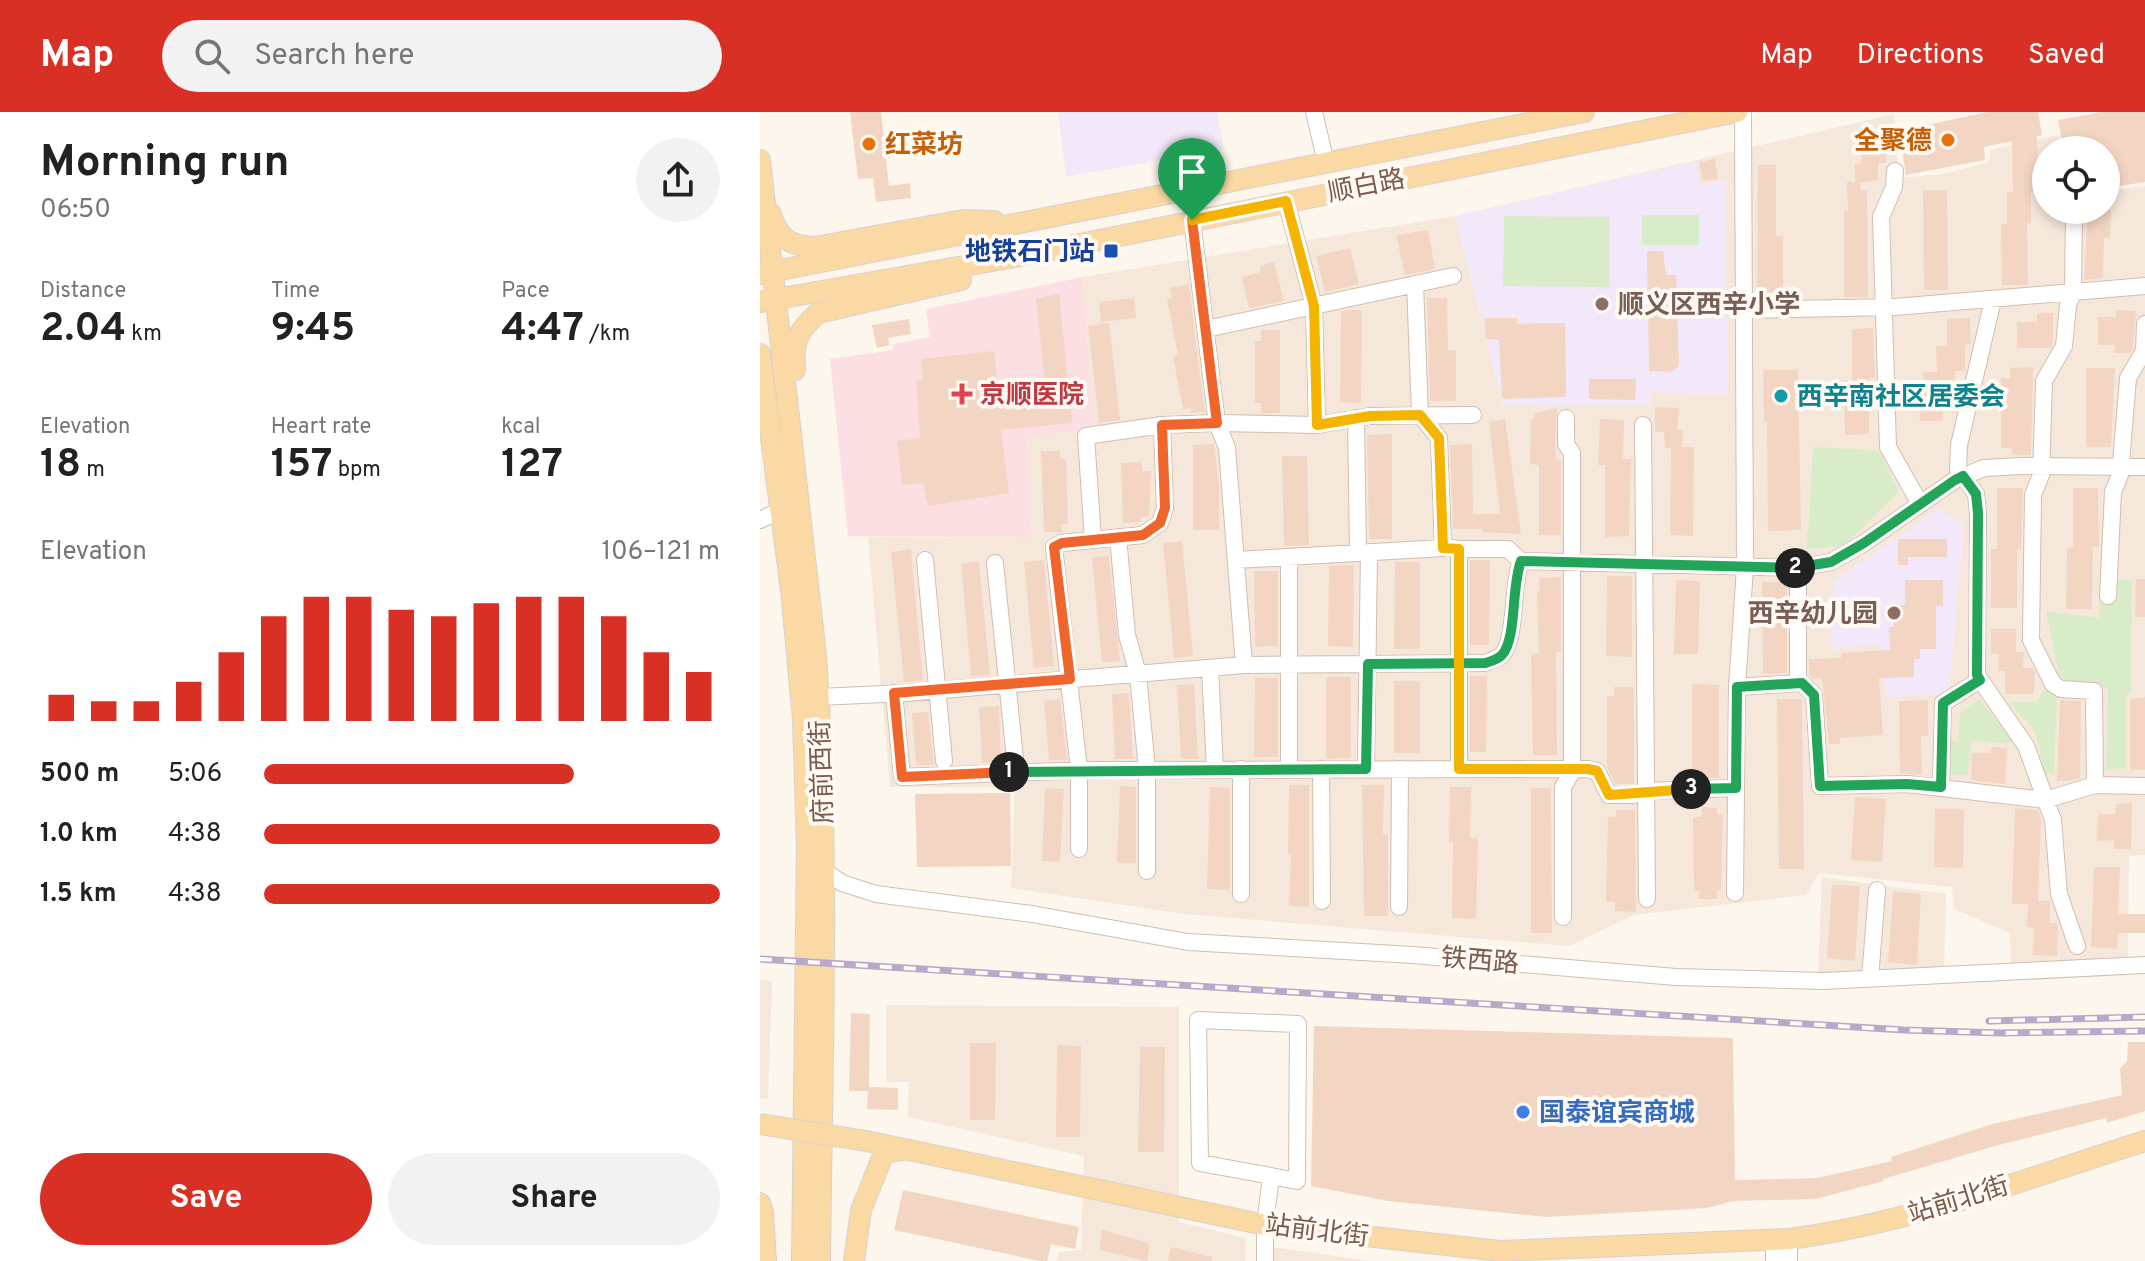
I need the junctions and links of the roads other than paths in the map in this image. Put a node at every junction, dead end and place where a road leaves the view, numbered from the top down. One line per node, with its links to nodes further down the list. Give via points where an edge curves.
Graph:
1 (1314, 112): 5 (street)
2 (1584, 112): 5 (main road, 顺白路)
3 (1737, 112): 8 (main road, 顺白路)
4 (1743, 112): 21 (street)
5 (1326, 163): 11 (main road, 顺白路)
6 (761, 168): 11 (main road, via 778,232 803,247 963,220); 16 (main road, 府前西街)
7 (1895, 171): 20 (street, via 1881,217)
8 (1286, 201): 9 (main road, 顺白路); 19 (street)
9 (1192, 220): 12 (main road, 顺白路); 23 (street)
10 (2074, 224): 17 (street)
11 (1014, 225): 16 (main road, 顺白路)
12 (1015, 257): 16 (main road, 顺白路); 39 (main road, via 978,276 818,313 806,324 793,349 803,451)
13 (1453, 276): 14 (street)
14 (1415, 284): 19 (street); 25 (street)
15 (2145, 286): 17 (street)
16 (769, 287): 39 (main road, 府前西街)
17 (2073, 293): 18 (street); 35 (street, via 2064,346 2044,381)
18 (1993, 300): 20 (street); 38 (street, via 1959,445 1958,469)
19 (1314, 306): 23 (street); 32 (street)
20 (1884, 308): 21 (street); 40 (street, via 1888,447)
21 (1745, 310): 53 (street)
22 (2145, 324): 36 (street, via 2144,351 2128,378)
23 (1206, 329): 30 (street)
24 (760, 354): 29 (main road, 府前西街)
25 (1420, 415): 26 (street); 27 (street); 44 (street, via 1439,438)
26 (1473, 415)
27 (1356, 418): 32 (street); 45 (street)
28 (1566, 418): 50 (street, via 1566,444 1572,453)
29 (764, 421): 39 (main road, 府前西街)
30 (1217, 423): 31 (street); 32 (street); 48 (street, via 1227,448)
31 (1162, 425): 42 (street, via 1165,508 1160,523 1143,535); 43 (street, via 1086,436)
32 (1317, 425)
33 (1643, 425): 52 (street)
34 (760, 447): 39 (main road)
35 (2041, 466): 36 (street); 38 (street, via 1984,468); 82 (street, via 2033,495 2031,640 2053,684 2094,691)
36 (2121, 467): 37 (street); 55 (street, via 2113,492)
37 (2145, 467)
38 (1963, 476): 40 (street); 63 (street, via 1976,494 1978,513)
39 (786, 482): 41 (main road, 府前西街); 69 (main road, 府前西街)
40 (1920, 504): 54 (street, via 1831,562)
41 (770, 516): 109 (main road, 府前西街, via 799,658 806,784)
42 (1118, 537): 43 (street); 61 (street, via 1127,635)
43 (1093, 540): 62 (street, via 1054,547)
44 (1451, 548): 45 (street); 49 (street, via 1508,549); 56 (street)
45 (1363, 552): 46 (street); 58 (street)
46 (1289, 557): 48 (street); 57 (street)
47 (925, 560): 67 (street)
48 (1236, 560): 59 (street)
49 (1521, 561): 50 (street); 56 (street, via 1510,642 1500,658)
50 (1572, 562): 52 (street); 79 (street)
51 (995, 563): 65 (street)
52 (1644, 564): 53 (street); 86 (street)
53 (1745, 567): 54 (street); 66 (street)
54 (1798, 568): 64 (street)
55 (2108, 596)
56 (1459, 663): 58 (street); 78 (street)
57 (1289, 664): 58 (street); 59 (street); 74 (street)
58 (1368, 664): 76 (street)
59 (1244, 665): 60 (street)
60 (1210, 668): 61 (street); 72 (street)
61 (1138, 674): 62 (street); 81 (street)
62 (1070, 679): 65 (street); 80 (street)
63 (1980, 680): 84 (street, via 1943,703); 87 (street, via 2026,746)
64 (1802, 683): 66 (street); 84 (street, via 1814,695 1820,786)
65 (1007, 684): 67 (street); 70 (street)
66 (1737, 687): 85 (street)
67 (937, 690): 68 (street); 71 (street)
68 (894, 693): 69 (street); 80 (street, via 902,777)
69 (819, 697): 89 (main road, 府前西街)
70 (1015, 759)
71 (944, 761)
72 (1215, 769): 73 (street); 81 (street)
73 (1241, 769): 74 (street); 93 (street)
74 (1289, 769): 75 (street)
75 (1321, 769): 76 (street); 95 (street)
76 (1366, 769): 77 (street)
77 (1400, 769): 78 (street); 96 (street)
78 (1459, 769): 79 (street)
79 (1572, 769): 86 (street, via 1597,771 1609,795); 97 (street, via 1563,787)
80 (1079, 770): 81 (street); 88 (street)
81 (1147, 770): 90 (street)
82 (2095, 785): 83 (street); 87 (street)
83 (2145, 786)
84 (1941, 787): 87 (street)
85 (1736, 788): 86 (street); 92 (street)
86 (1646, 791): 94 (street)
87 (2045, 800): 98 (street, via 2053,820 2059,894)
88 (1079, 849)
89 (823, 870): 100 (street, 铁西路, via 842,883 876,894 1188,942 1676,977); 110 (main road, 府前西街)
90 (1147, 871)
91 (1877, 890): 100 (street)
92 (1735, 893)
93 (1241, 894)
94 (1647, 899)
95 (1322, 901)
96 (1399, 907)
97 (1563, 917)
98 (2077, 946)
99 (2145, 965): 100 (street, 铁西路)
100 (1870, 979)
101 (760, 1124): 103 (main road, 站前北街, bridge)
102 (2145, 1141): 107 (main road, 站前北街, via 1900,1218)
103 (906, 1150): 106 (main road, 站前北街); 111 (main road, via 884,1153 861,1210)
104 (1271, 1176): 104 (street, via 1297,1181 1298,1024 1198,1020 1200,1163); 106 (street)
105 (760, 1203): 108 (main road)
106 (1265, 1225): 107 (main road, 站前北街, via 1500,1251); 112 (street)
107 (1782, 1239): 113 (street); 114 (street)
108 (766, 1261)
109 (802, 1261)
110 (820, 1261)
111 (854, 1261)
112 (1265, 1261)
113 (1774, 1261)
114 (1789, 1261)

